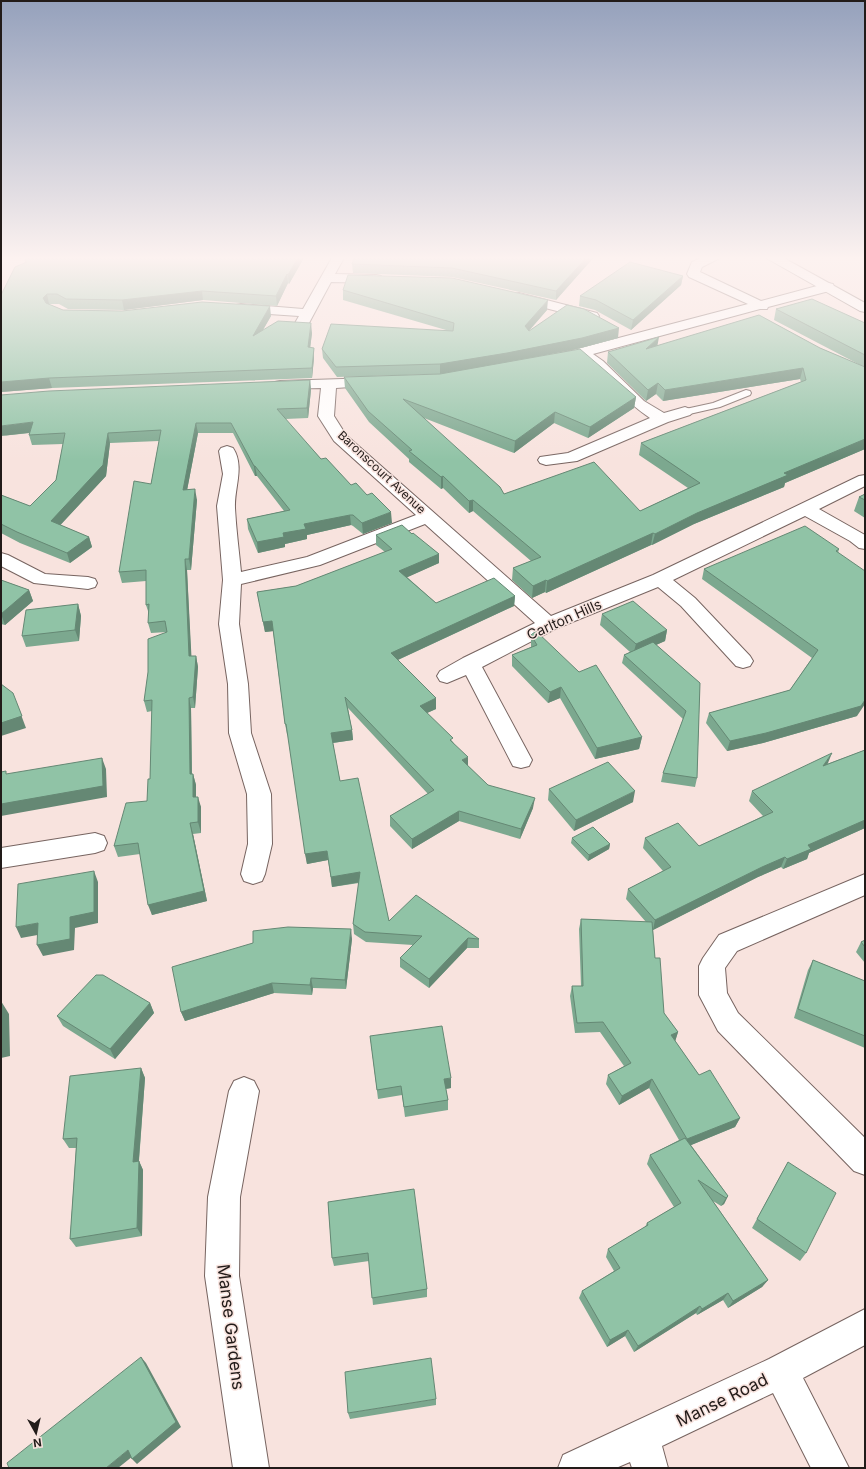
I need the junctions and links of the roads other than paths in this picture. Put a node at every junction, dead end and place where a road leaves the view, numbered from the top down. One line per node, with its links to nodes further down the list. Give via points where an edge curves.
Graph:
1 (678, 325): 2 (main road, via 627,335)
2 (582, 353): 3 (main road); 9 (main road, via 598,364 639,404)
3 (545, 361)
4 (384, 381): 5 (main road)
5 (329, 383): 6 (main road); 14 (main road, Baronscourt Avenue, via 326,416 340,438)
6 (265, 385)
7 (746, 393): 8 (lane, via 716,405)
8 (685, 412): 9 (main road)
9 (662, 420): 11 (main road, via 571,458)
10 (227, 451): 18 (main road, via 231,474 226,506)
11 (546, 460)
12 (865, 480): 13 (main road, Carlton Hills)
13 (806, 509): 15 (main road); 17 (main road, Carlton Hills)
14 (429, 516): 18 (main road, Baronscourt Avenue, via 313,561); 20 (main road, Baronscourt Avenue)
15 (865, 544)
16 (1, 559): 19 (main road, via 41,579)
17 (660, 579): 20 (main road, Carlton Hills); 21 (main road, via 688,602)
18 (232, 580): 27 (main road, via 229,624 238,684 240,733 259,794 260,844)
19 (88, 583)
20 (548, 624): 22 (main road, Carlton Hills)
21 (743, 661)
22 (470, 663): 23 (main road, Carlton Hills); 24 (main road)
23 (446, 676)
24 (521, 760)
25 (95, 843): 26 (main road)
26 (1, 858)
27 (253, 874)
28 (865, 884): 30 (main road, via 728,943 712,966 713,994 728,1022)
29 (244, 1092): 34 (main road, Manse Gardens, via 224,1197 222,1276)
30 (865, 1160)
31 (865, 1326): 32 (main road, Manse Road)
32 (781, 1371): 33 (main road, Manse Road); 36 (main road)
33 (645, 1453): 35 (main road, Manse Road)
34 (251, 1468)
35 (576, 1468)
36 (831, 1468)

